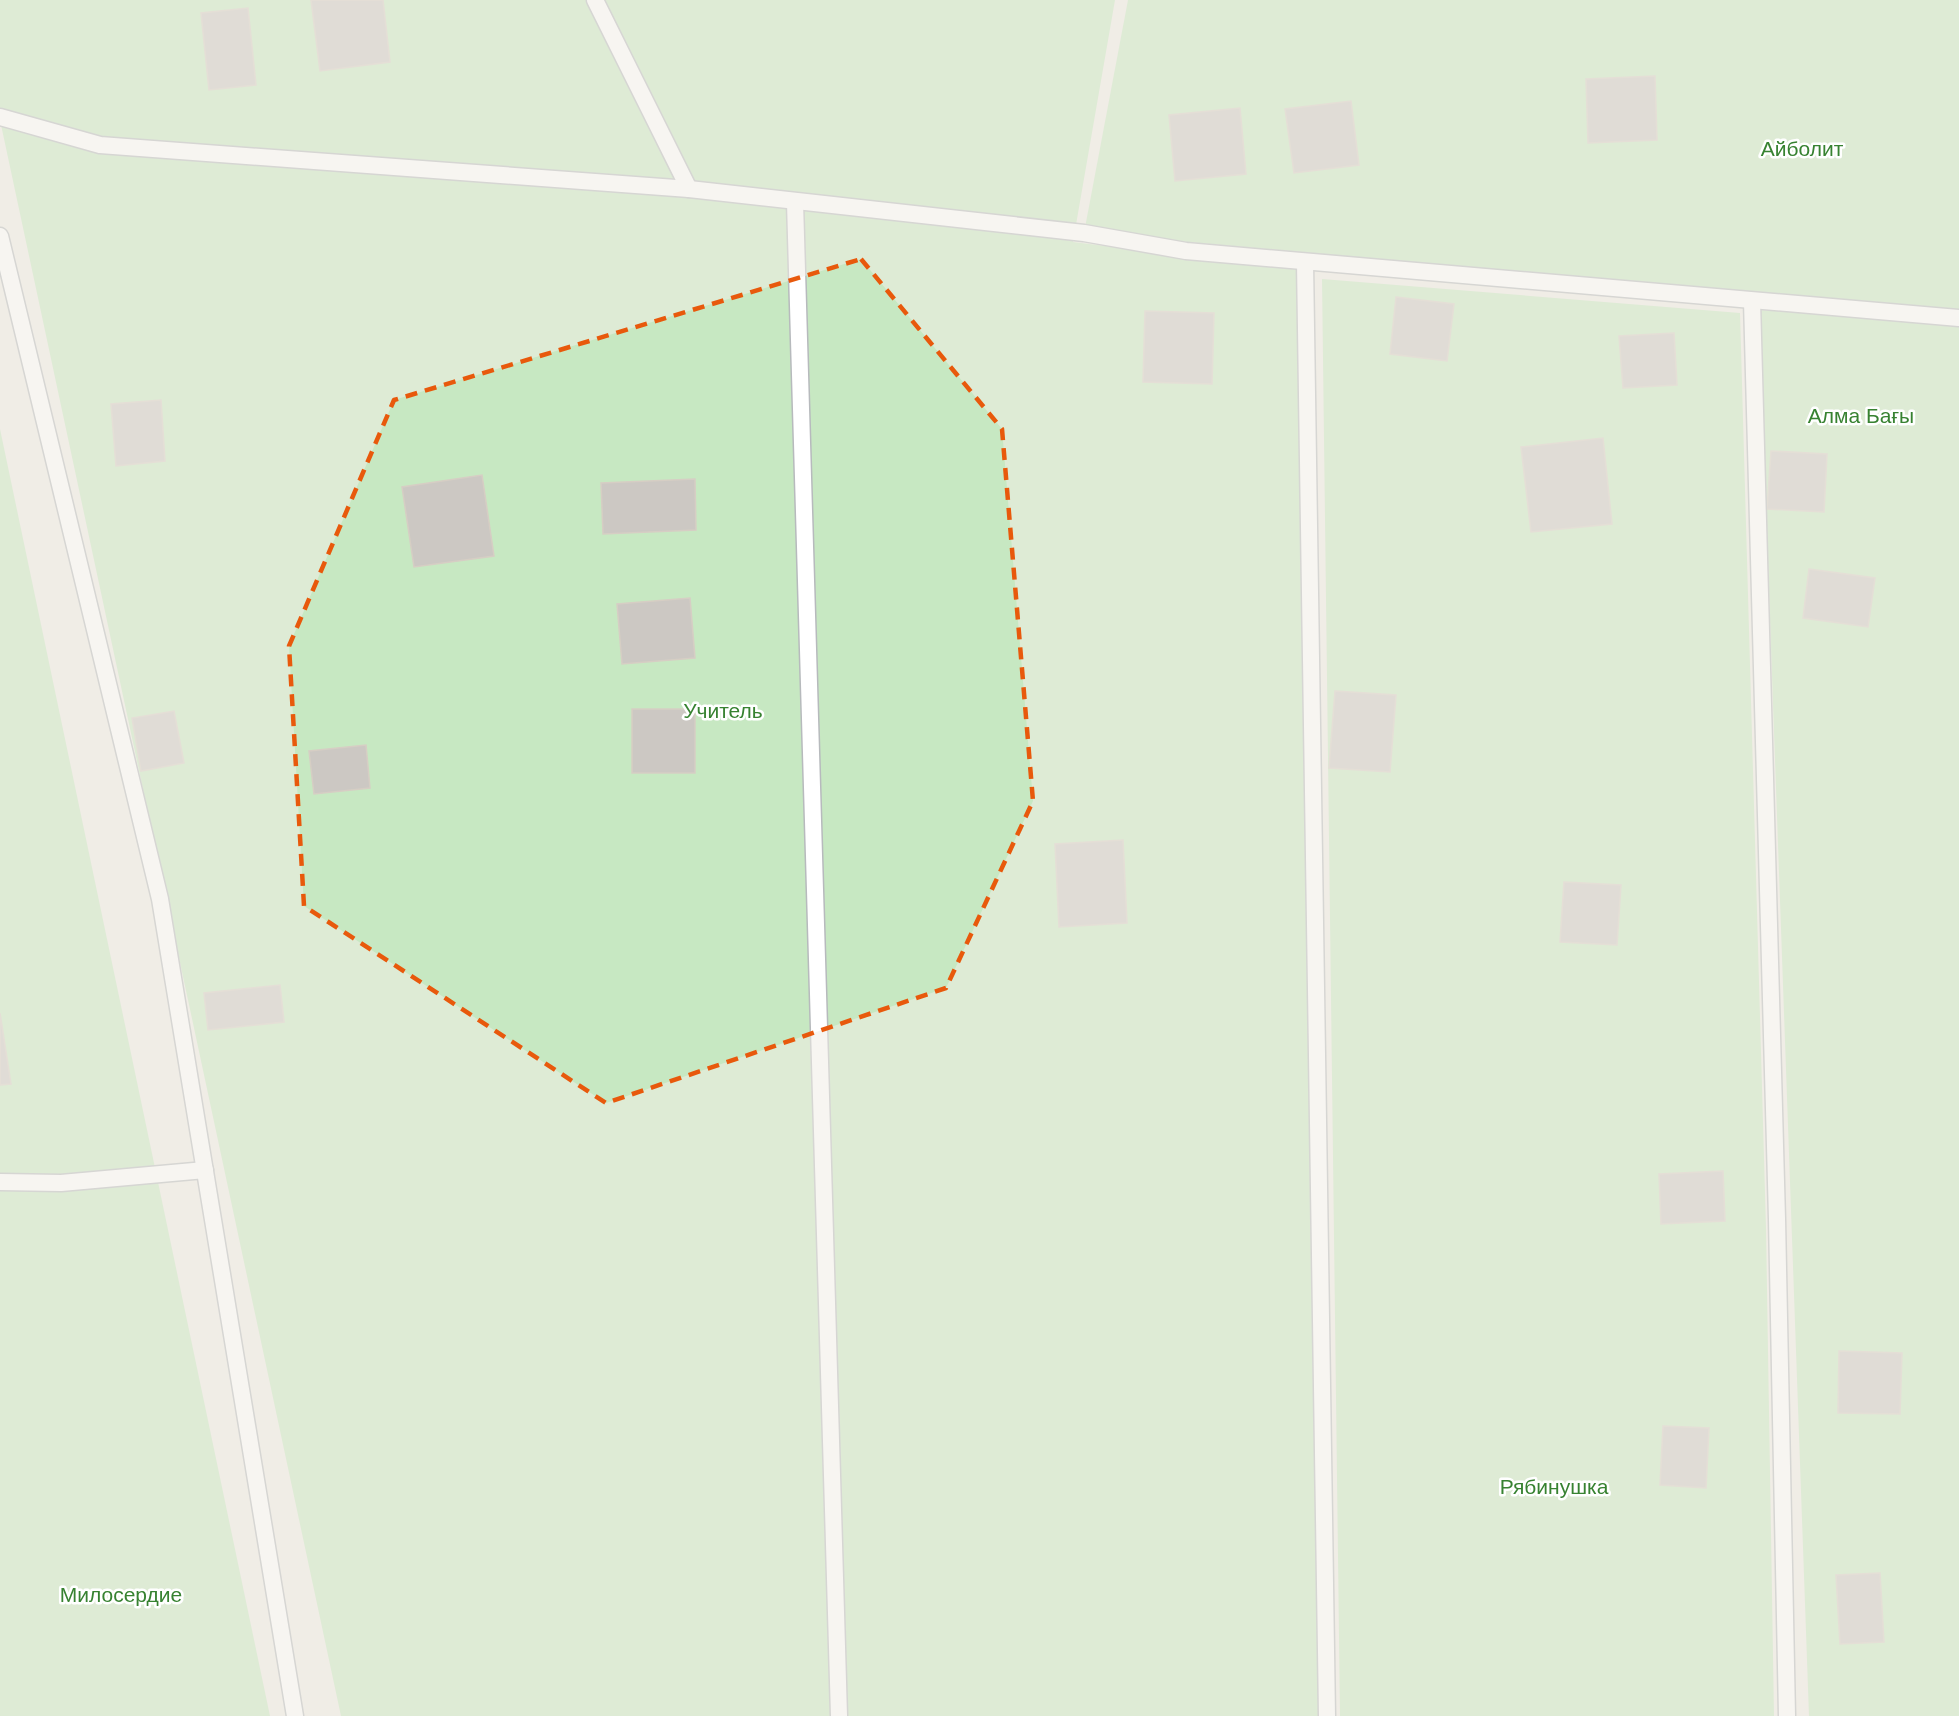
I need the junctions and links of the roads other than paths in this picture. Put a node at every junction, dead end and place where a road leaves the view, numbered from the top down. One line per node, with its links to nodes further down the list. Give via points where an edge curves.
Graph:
1 (596, 0): 3 (lane)
2 (0, 117): 3 (lane, via 100,145)
3 (689, 189): 4 (lane)
4 (795, 202): 6 (lane); 12 (lane)
5 (0, 236): 9 (lane, via 160,899)
6 (1305, 262): 7 (lane); 13 (lane)
7 (1752, 301): 8 (lane); 14 (lane)
8 (1959, 318)
9 (204, 1170): 10 (lane, via 61,1183); 11 (lane)
10 (0, 1182)
11 (295, 1716)
12 (839, 1716)
13 (1327, 1716)
14 (1787, 1716)

